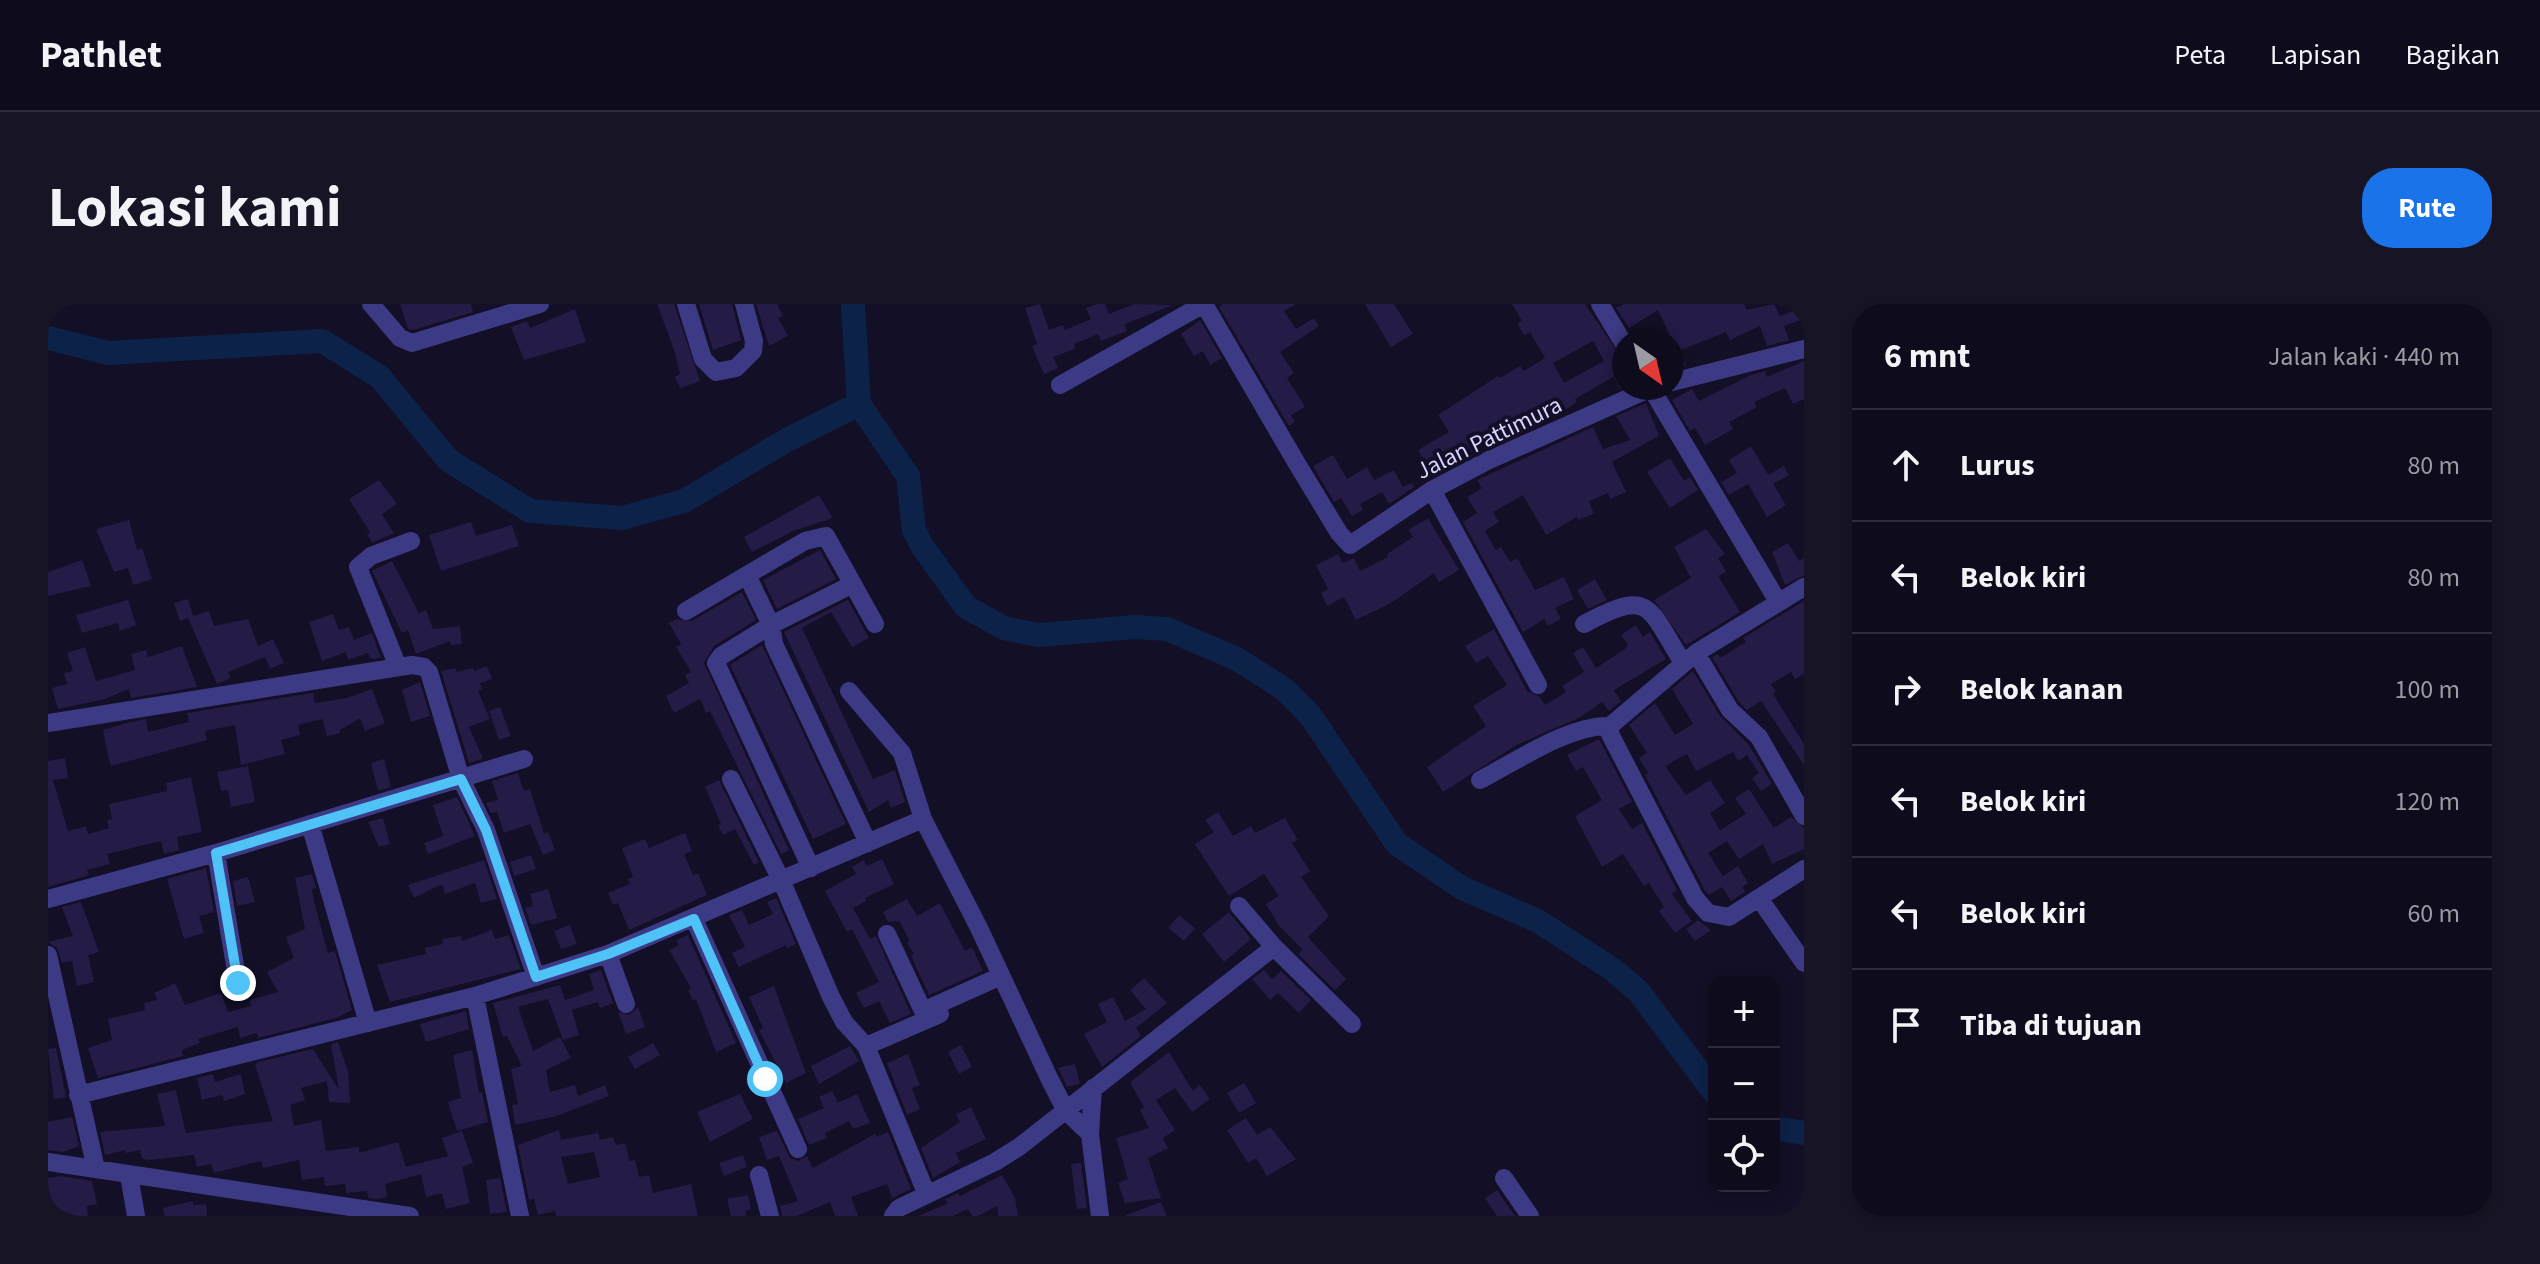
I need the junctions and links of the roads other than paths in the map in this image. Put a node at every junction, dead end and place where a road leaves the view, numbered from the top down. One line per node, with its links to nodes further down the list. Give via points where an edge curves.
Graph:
1 (371, 304): 7 (street, via 400,338 412,343)
2 (540, 304): 7 (street)
3 (686, 304): 4 (street, via 703,359 716,372 736,368 753,351)
4 (744, 304)
5 (1204, 304): 11 (street); 14 (street, Jalan Pattimura, via 1347,544)
6 (1600, 304): 8 (street)
7 (482, 312)
8 (1614, 328)
9 (1804, 349): 10 (street)
10 (1684, 379)
11 (1060, 385)
12 (1624, 400): 14 (street, Jalan Pattimura)
13 (1658, 400): 19 (street)
14 (1432, 490): 26 (street)
15 (411, 541): 25 (street, via 371,556 358,567)
16 (747, 575): 17 (street, via 805,541 826,536); 20 (street); 23 (street)
17 (853, 584): 21 (street); 23 (street)
18 (1804, 587): 19 (street)
19 (1777, 600): 24 (street)
20 (686, 611)
21 (875, 624)
22 (1584, 624): 24 (street, via 1622,604 1640,603)
23 (771, 625): 37 (street, via 774,644); 39 (street, via 721,656 716,670)
24 (1690, 658): 29 (street); 34 (street, via 1730,710 1759,737)
25 (398, 667): 28 (street); 31 (street, via 420,665 429,672)
26 (1538, 685)
27 (849, 691): 35 (street, via 902,753)
28 (48, 723)
29 (1610, 726): 33 (street, via 1574,733); 42 (street, via 1695,898 1708,913 1729,917)
30 (524, 759): 31 (street)
31 (461, 779): 36 (street); 51 (street, via 486,830)
32 (731, 779): 41 (street)
33 (1480, 780)
34 (1804, 816)
35 (923, 819): 37 (street); 52 (street)
36 (310, 824): 38 (street); 56 (street)
37 (868, 843): 39 (street)
38 (216, 853): 43 (street); 53 (street)
39 (811, 868): 41 (street)
40 (1804, 869): 42 (street)
41 (782, 882): 45 (street); 58 (street, via 831,997)
42 (1759, 898): 50 (street)
43 (48, 899)
44 (1239, 906): 47 (street)
45 (694, 919): 48 (street); 63 (street)
46 (887, 934): 52 (street, via 923,1011)
47 (1274, 947): 57 (street); 59 (street)
48 (608, 954): 51 (street); 55 (street)
49 (48, 955): 60 (street)
50 (1804, 963)
51 (536, 977): 54 (street)
52 (1003, 980): 58 (street); 61 (street)
53 (238, 983)
54 (475, 996): 56 (street); 72 (street)
55 (626, 1004)
56 (368, 1023): 60 (street)
57 (1352, 1024)
58 (866, 1046): 69 (street)
59 (1093, 1088): 61 (street); 62 (street)
60 (78, 1095): 65 (street)
61 (1066, 1111): 62 (street); 69 (street, via 995,1162)
62 (1090, 1134): 75 (street)
63 (798, 1149)
64 (48, 1162): 65 (street)
65 (96, 1169): 66 (street)
66 (129, 1175): 70 (street); 71 (street)
67 (759, 1175): 73 (street)
68 (1504, 1178): 76 (street)
69 (927, 1195): 74 (street)
70 (136, 1216)
71 (410, 1216)
72 (520, 1216)
73 (770, 1216)
74 (893, 1216)
75 (1100, 1216)
76 (1530, 1216)

